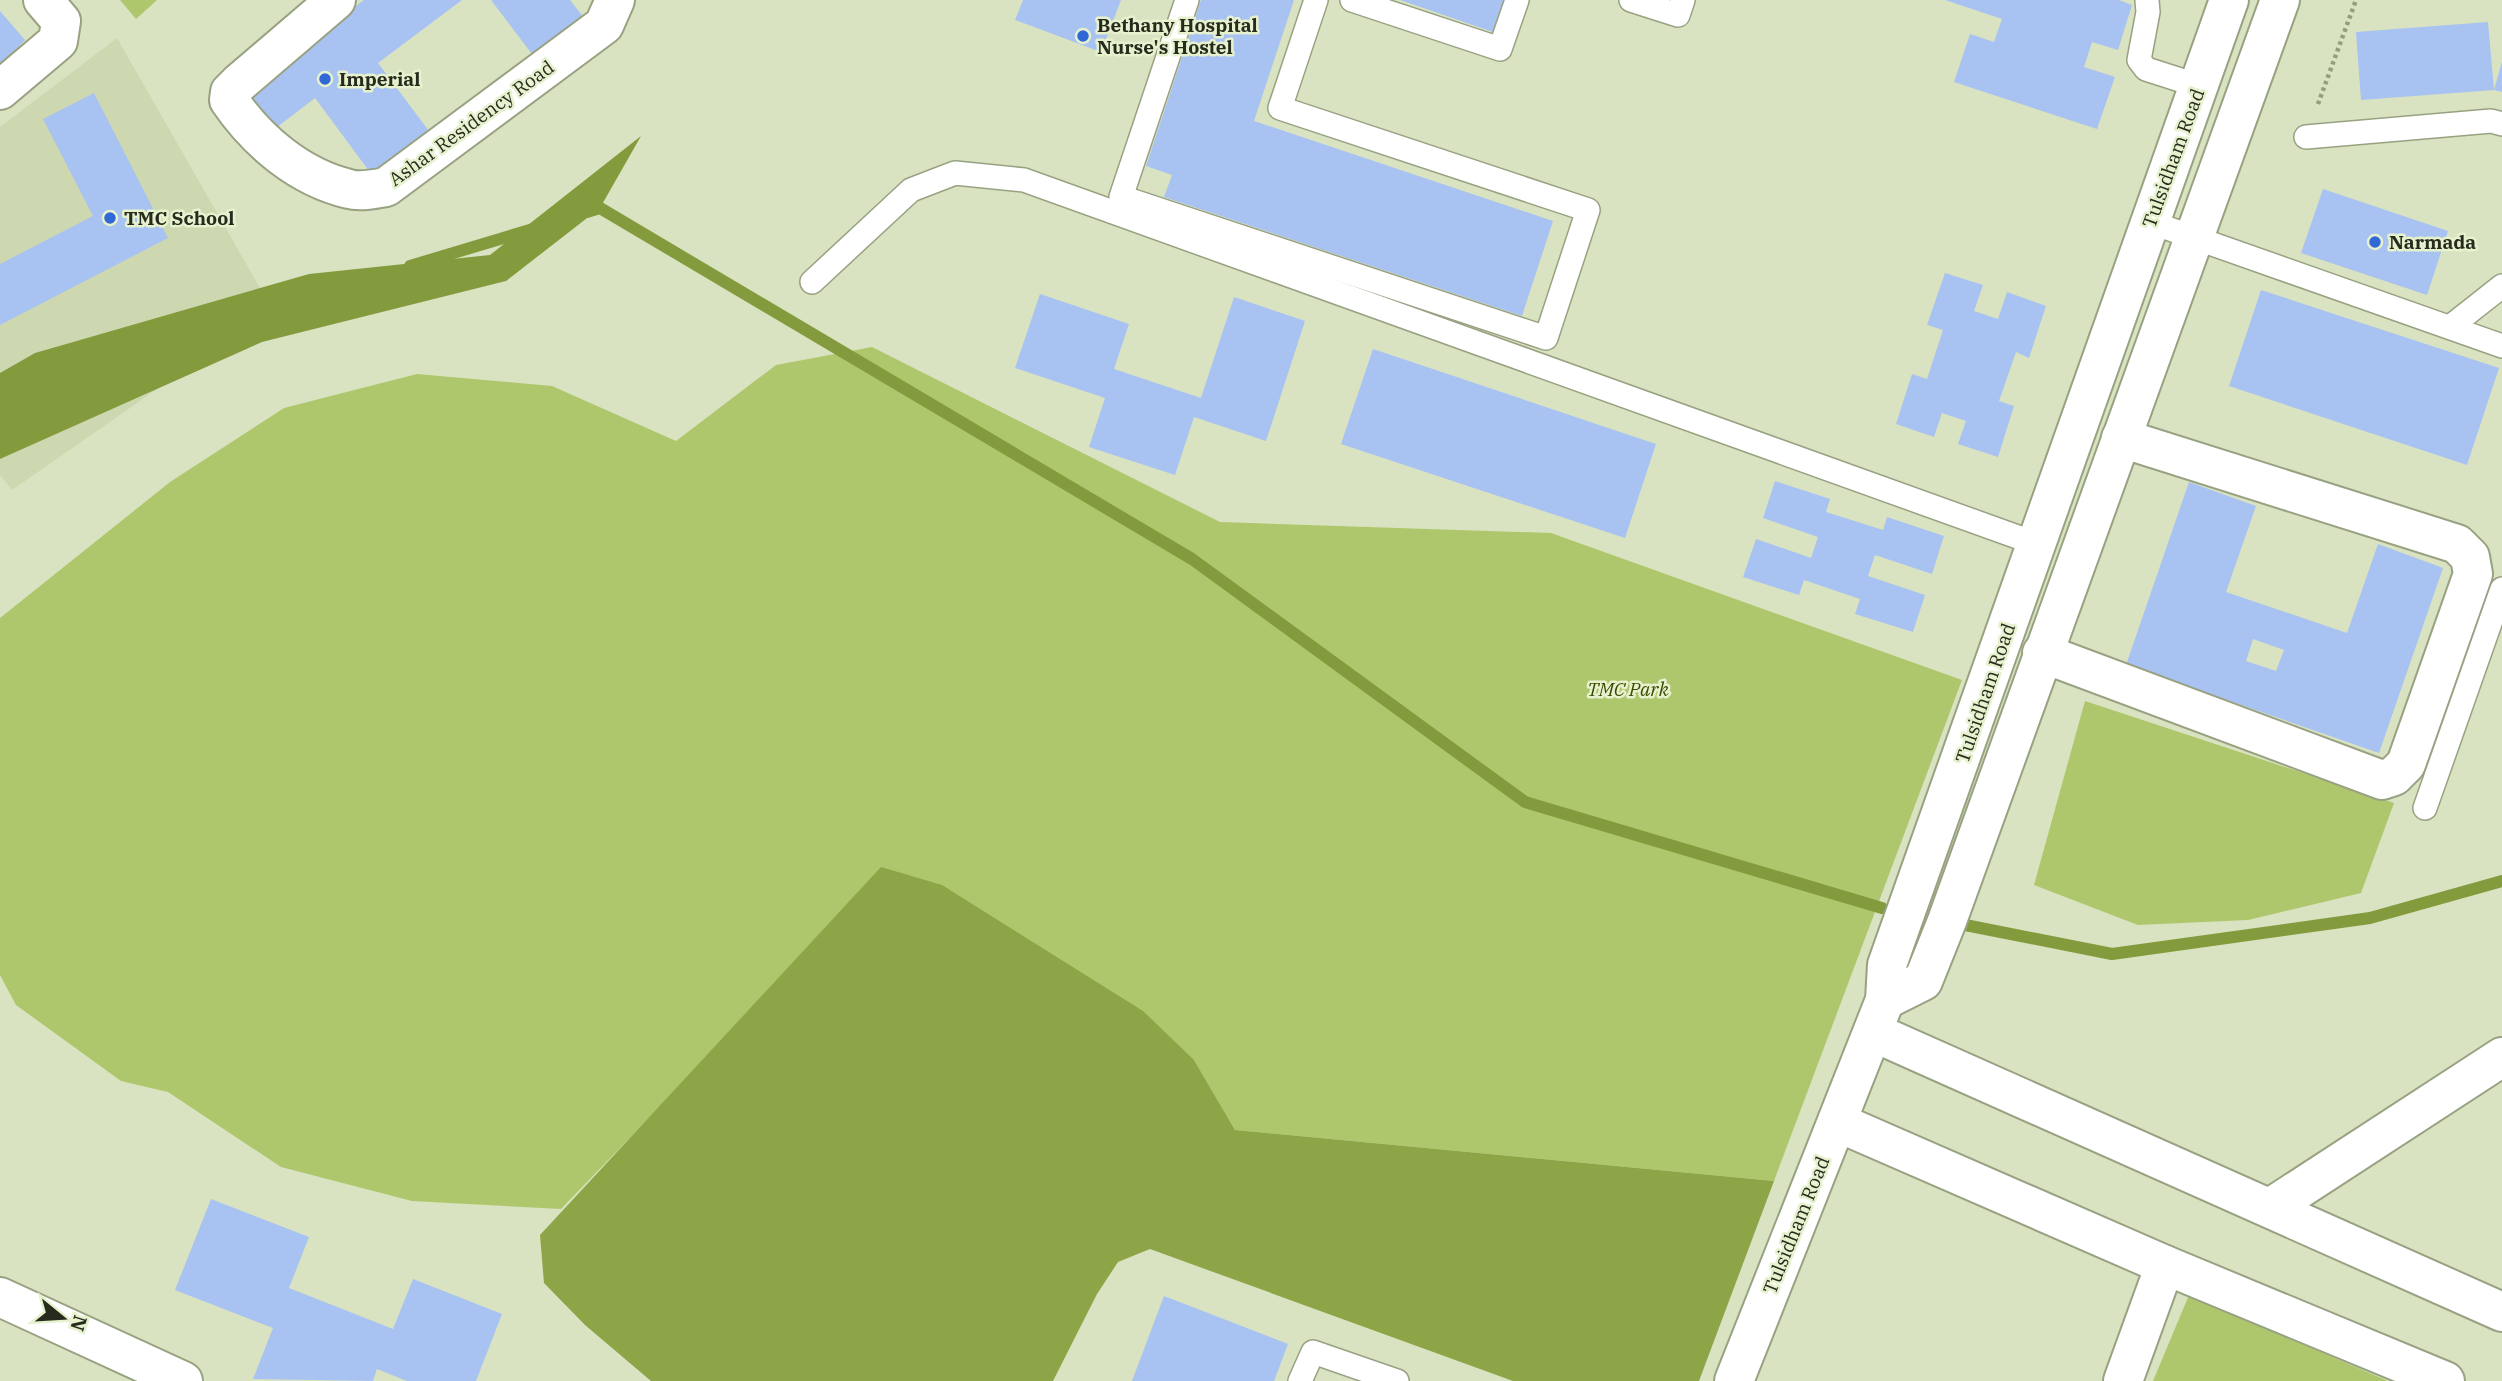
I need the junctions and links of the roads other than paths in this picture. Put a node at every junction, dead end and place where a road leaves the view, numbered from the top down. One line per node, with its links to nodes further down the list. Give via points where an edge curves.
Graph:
1 (43, 0): 14 (street, via 61,21 58,41)
2 (336, 0): 3 (street, Ashar Residency Road, via 239,83 229,100 279,156 351,190 386,187 604,25)
3 (615, 0)
4 (1187, 0): 22 (lane, via 1121,197)
5 (1316, 0): 22 (lane, via 1280,108 1588,210)
6 (1352, 0): 7 (lane, via 1500,49)
7 (1517, 0)
8 (1631, 0): 9 (lane, via 1678,15)
9 (1683, 0)
10 (2147, 0): 13 (lane, via 2139,60 2146,69)
11 (2229, 0): 13 (street, Tulsidham Road)
12 (2280, 0): 18 (street)
13 (2199, 86): 17 (street, Tulsidham Road)
14 (0, 90)
15 (2502, 124): 16 (lane, via 2491,121)
16 (2306, 137)
17 (2150, 222): 18 (lane); 26 (street, Tulsidham Road)
18 (2193, 237): 21 (lane); 25 (street)
19 (812, 282): 24 (lane, via 911,191 955,173 1024,180)
20 (2502, 286): 21 (lane)
21 (2450, 327): 23 (lane)
22 (1546, 338): 24 (lane)
23 (2502, 346)
24 (1536, 364): 26 (lane)
25 (2121, 438): 28 (street); 28 (street, via 2458,544 2470,557 2473,574 2406,764 2382,780)
26 (2037, 544): 30 (street, Tulsidham Road, via 1887,965)
27 (2502, 589): 29 (lane)
28 (2041, 657): 30 (street, via 1923,981)
29 (2426, 808)
30 (1879, 1016): 32 (street, Tulsidham Road); 33 (street)
31 (2502, 1057): 33 (street)
32 (1837, 1122): 34 (street); 41 (street, Tulsidham Road)
33 (2270, 1209): 36 (street)
34 (2165, 1265): 37 (street); 42 (street)
35 (0, 1297): 38 (street)
36 (2502, 1312)
37 (2430, 1378)
38 (183, 1381)
39 (1300, 1381): 40 (lane, via 1312,1352)
40 (1397, 1381)
41 (1734, 1381)
42 (2123, 1381)

